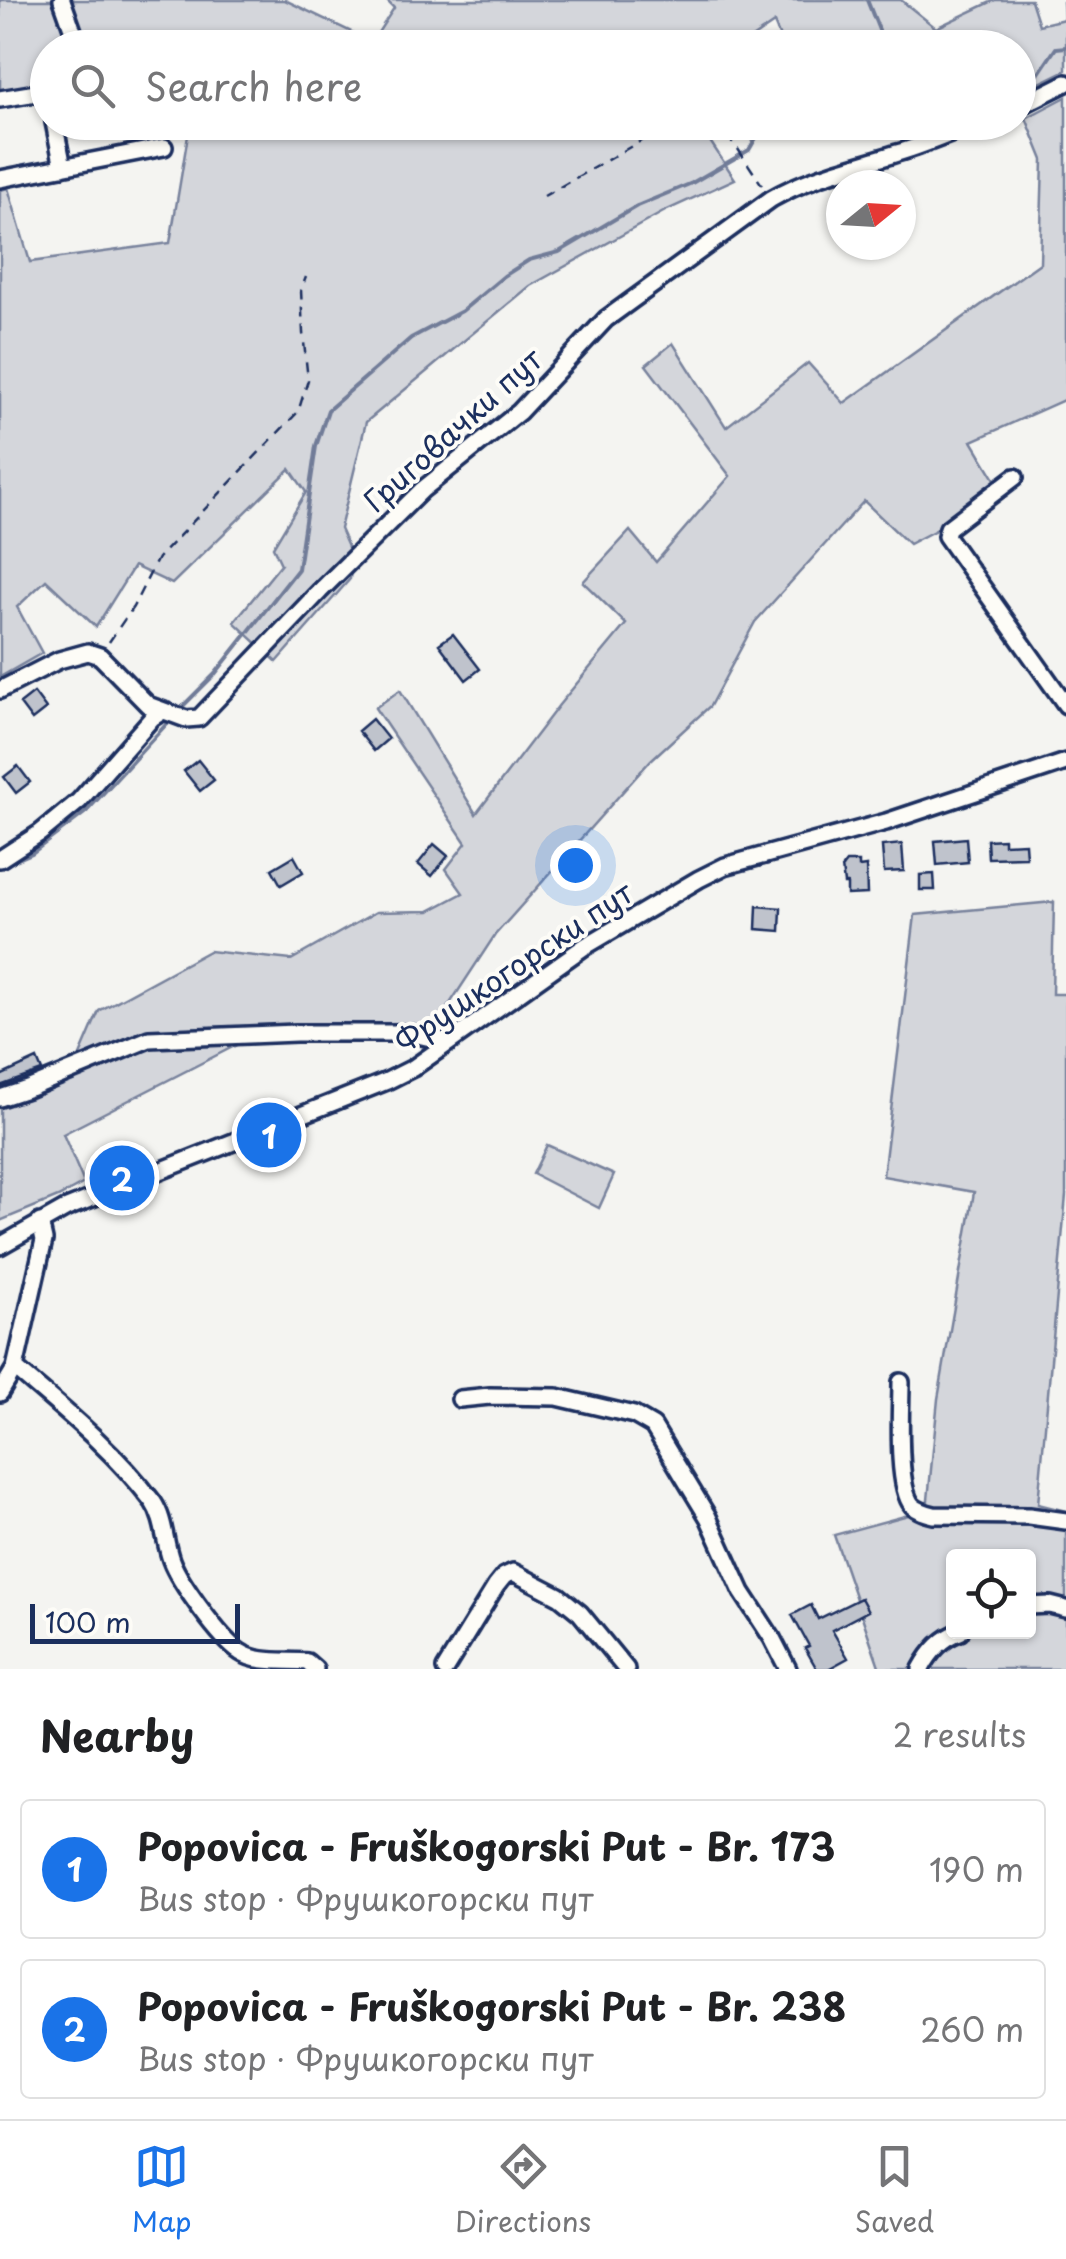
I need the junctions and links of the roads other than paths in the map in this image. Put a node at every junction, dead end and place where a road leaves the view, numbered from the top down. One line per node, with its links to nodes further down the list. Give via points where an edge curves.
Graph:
1 (62, 0): 2 (street)
2 (73, 30)
3 (1066, 84): 5 (street)
4 (30, 94): 6 (street)
5 (1036, 98)
6 (0, 100)
7 (58, 140): 10 (street)
8 (933, 140): 15 (street, Григовачки пут, via 793,186 606,320 519,412 422,490 204,714 193,720)
9 (164, 146): 10 (street)
10 (63, 166): 11 (street)
11 (0, 179)
12 (1015, 478): 14 (street, via 946,536)
13 (2, 686): 15 (street, Григовачки пут, via 88,652)
14 (1066, 706)
15 (163, 711): 17 (street, via 79,800)
16 (1066, 762): 18 (street, Фрушкогорски пут, via 900,818 725,866 584,948)
17 (0, 859)
18 (448, 1042): 19 (street, via 409,1033 148,1039); 20 (street, Фрушкогорски пут, via 386,1081)
19 (0, 1098)
20 (40, 1222): 21 (street, Фрушкогорски пут); 22 (street, via 44,1240)
21 (0, 1246)
22 (16, 1368): 24 (street); 30 (street, via 103,1444 155,1506 179,1580 240,1653 308,1662)
23 (901, 1382): 26 (street, via 905,1492 920,1512)
24 (0, 1393)
25 (460, 1399): 33 (street, via 557,1397 634,1415 653,1426)
26 (1066, 1521)
27 (1036, 1606): 28 (street)
28 (1066, 1609)
29 (946, 1638): 34 (street)
30 (315, 1669)
31 (445, 1669): 32 (street, via 496,1586 513,1572 580,1614)
32 (626, 1669)
33 (788, 1669)
34 (921, 1669)

